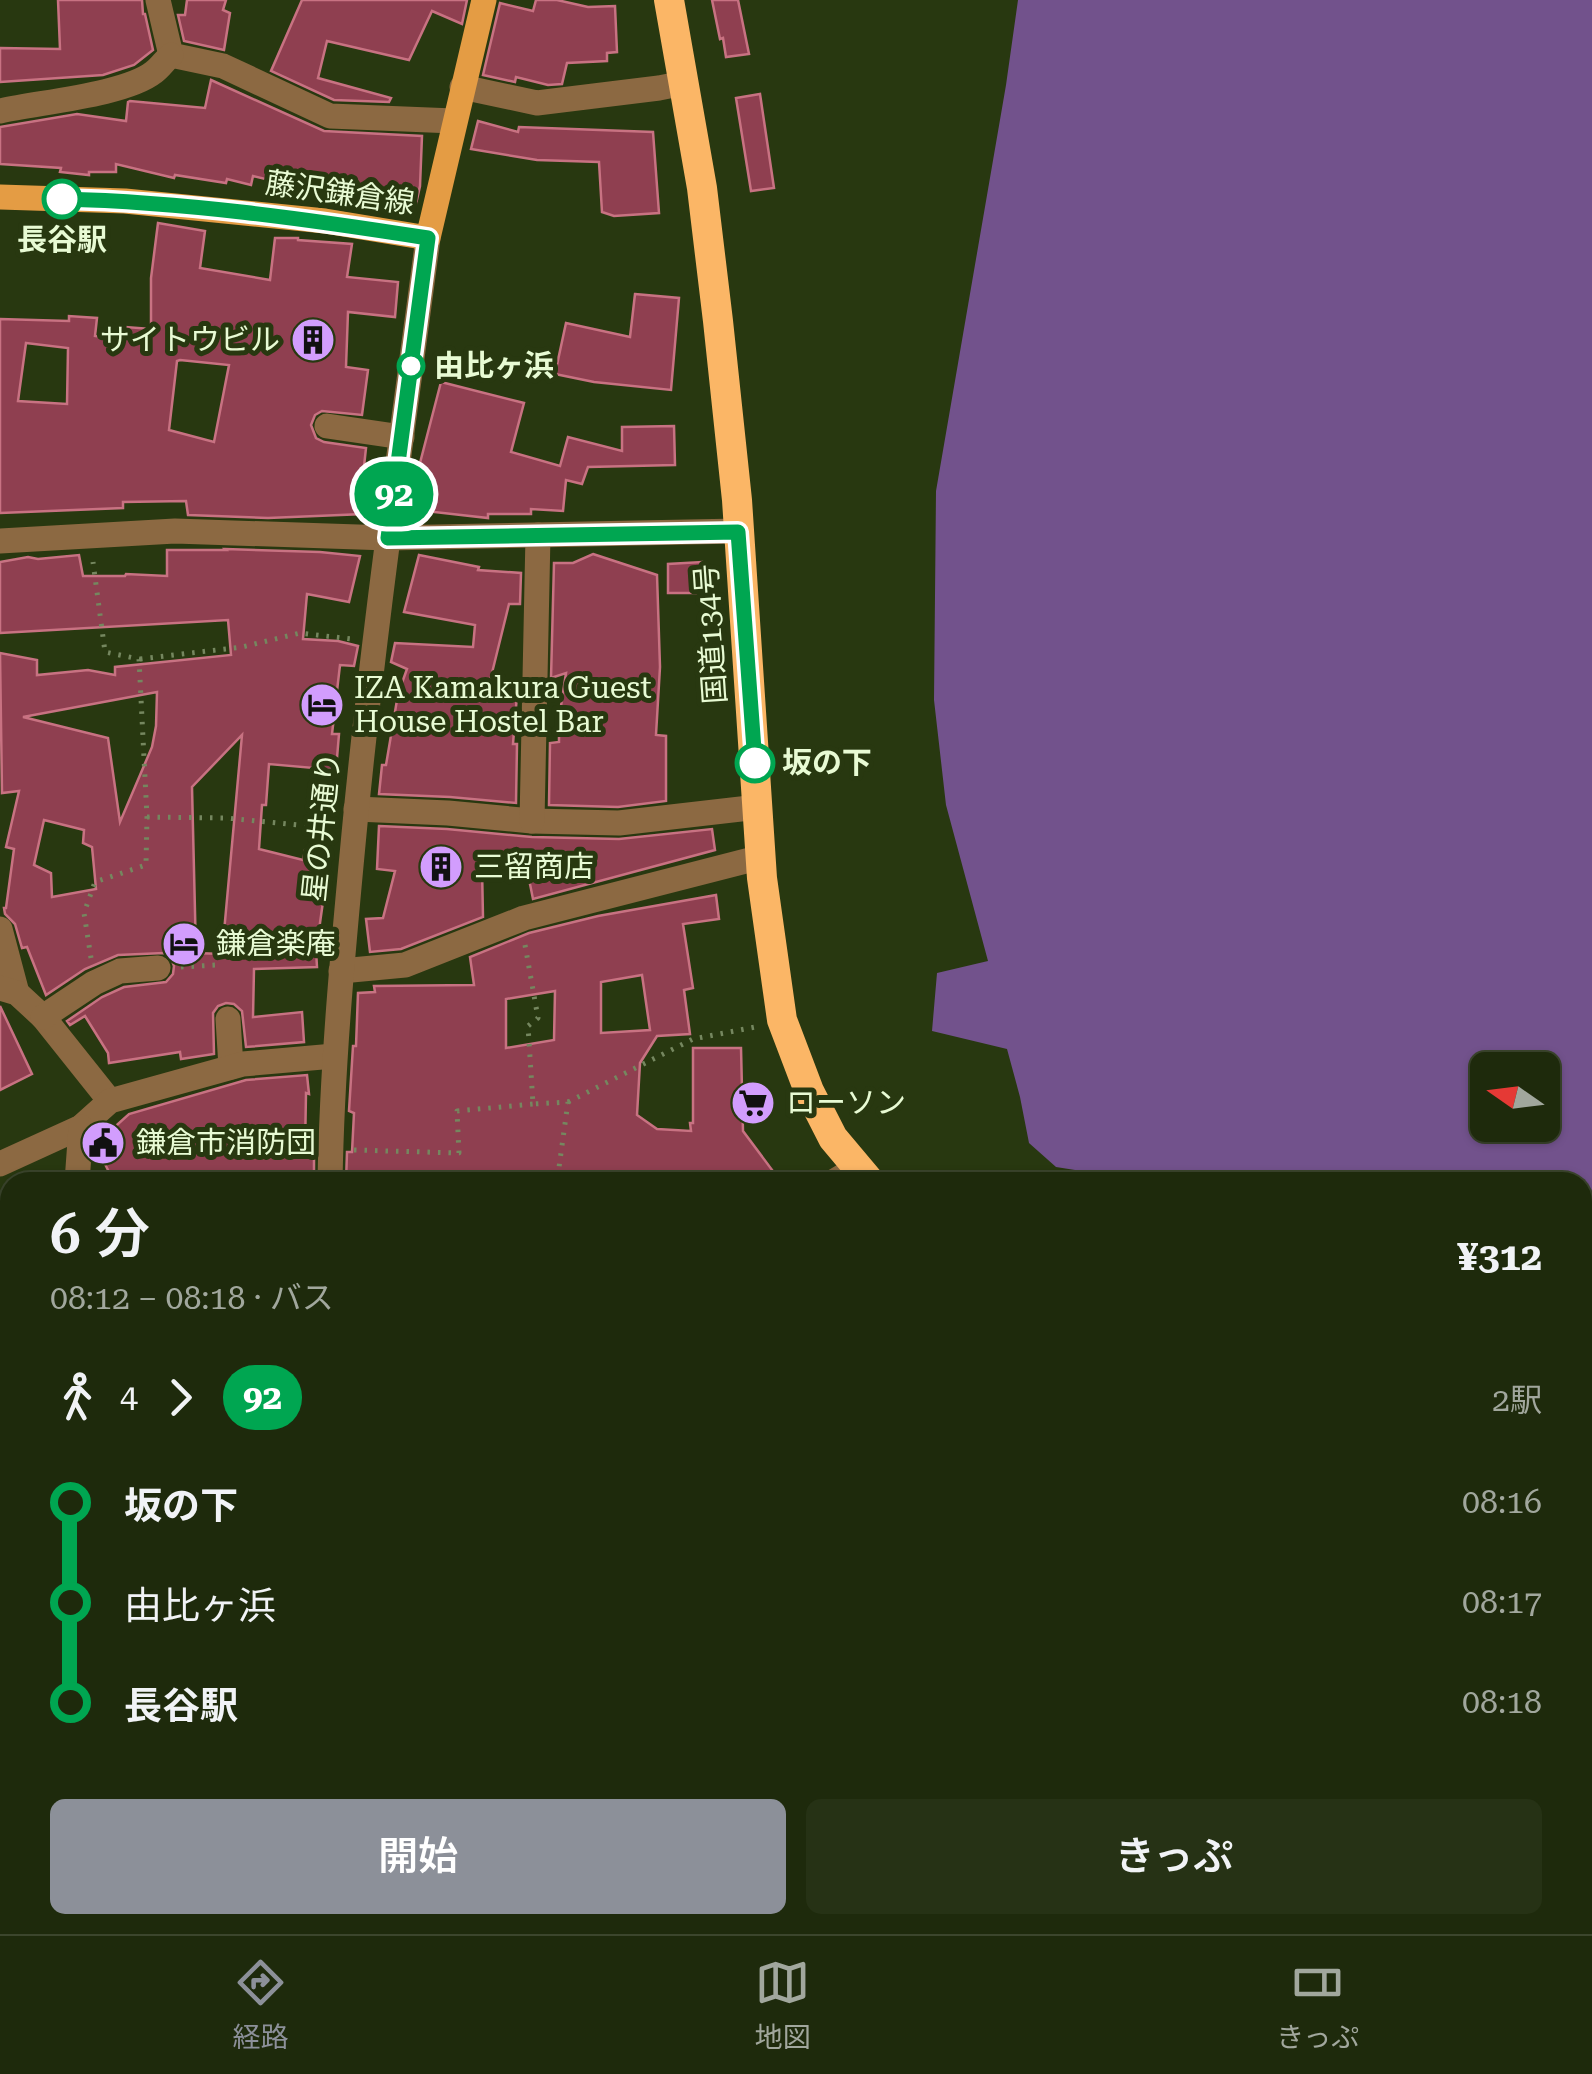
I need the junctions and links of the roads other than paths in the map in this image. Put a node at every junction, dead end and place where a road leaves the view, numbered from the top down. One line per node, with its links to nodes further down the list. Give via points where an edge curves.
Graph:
1 (158, 0): 4 (street)
2 (484, 0): 6 (main road, 藤沢鎌倉線)
3 (668, 0): 5 (highway, 国道134号)
4 (170, 55): 7 (street, via 152,74 125,86); 8 (street, via 223,66 330,116)
5 (684, 83): 6 (street, via 537,103); 13 (highway, 国道134号, via 718,321)
6 (462, 87): 8 (main road, 藤沢鎌倉線)
7 (0, 111)
8 (454, 121): 10 (main road, 藤沢鎌倉線)
9 (0, 197): 10 (main road, 藤沢鎌倉線, via 125,201)
10 (428, 238): 12 (street, 星の井通り)
11 (327, 426): 12 (street)
12 (402, 437): 15 (street, 星の井通り)
13 (738, 532): 14 (street); 17 (highway, 国道134号)
14 (538, 536): 15 (street); 19 (street)
15 (388, 538): 16 (street, via 176,531); 18 (street, 星の井通り)
16 (0, 541)
17 (758, 808): 19 (street, via 619,823); 20 (highway, 国道134号)
18 (355, 819): 19 (street, via 448,813); 23 (street, 星の井通り)
19 (532, 820)
20 (761, 856): 23 (street, via 524,918 406,965); 34 (highway, 国道134号, via 782,1020)
21 (0, 929): 24 (street)
22 (158, 968): 25 (street, via 120,970)
23 (341, 970): 27 (street, 星の井通り)
24 (8, 991): 25 (street)
25 (43, 1017): 29 (street)
26 (228, 1019): 28 (street)
27 (334, 1056): 28 (street); 33 (street, 星の井通り)
28 (231, 1068): 29 (street)
29 (110, 1101): 30 (street)
30 (82, 1127): 31 (street); 32 (street)
31 (0, 1164)
32 (78, 1172)
33 (330, 1172)
34 (851, 1172)

